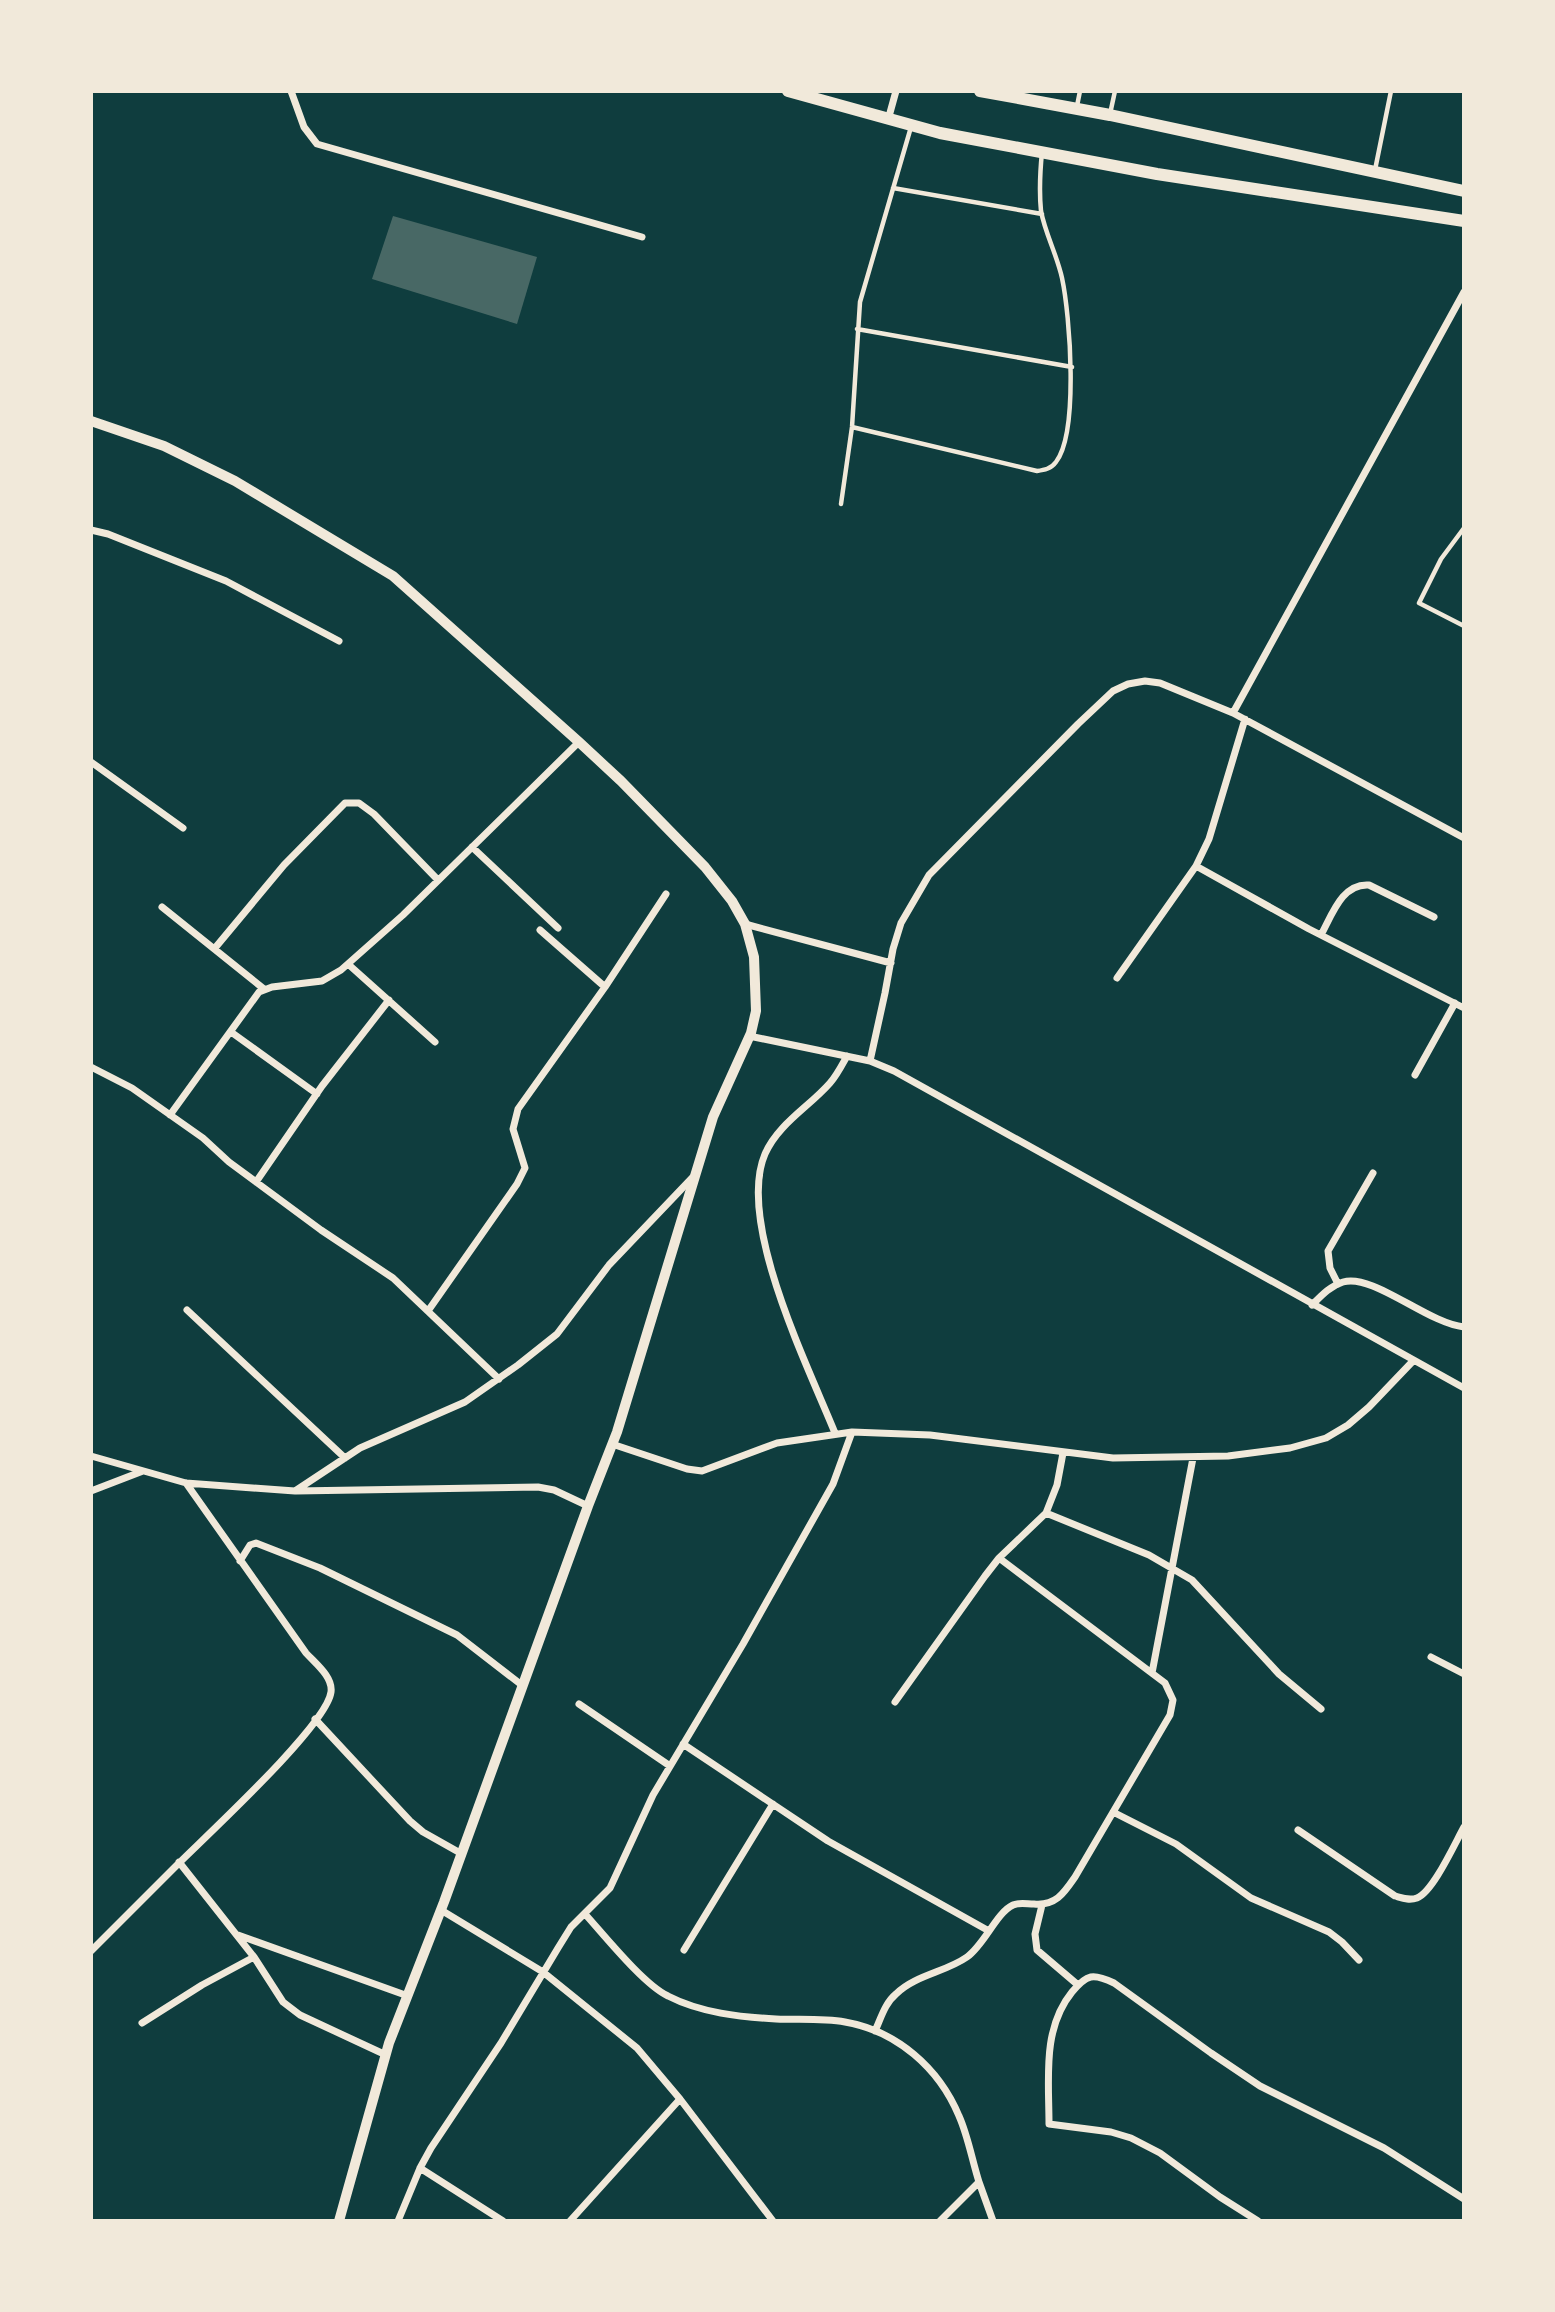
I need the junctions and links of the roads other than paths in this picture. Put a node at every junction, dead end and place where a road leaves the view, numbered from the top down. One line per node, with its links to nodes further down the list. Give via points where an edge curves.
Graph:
1 (291, 91): 18 (street, via 304,127 317,144)
2 (788, 91): 10 (main road)
3 (897, 91): 10 (street)
4 (980, 91): 8 (main road)
5 (1080, 91): 8 (lane)
6 (1115, 91): 9 (lane)
7 (1391, 91): 13 (lane)
8 (1076, 110): 9 (main road)
9 (1110, 115): 13 (main road)
10 (888, 120): 11 (main road)
11 (911, 126): 12 (main road); 14 (lane)
12 (1042, 152): 16 (lane); 17 (main road)
13 (1374, 171): 15 (main road)
14 (893, 188): 16 (lane); 20 (lane)
15 (1464, 191)
16 (1042, 214): 21 (lane, via 1062,281)
17 (1464, 221)
18 (642, 237)
19 (1464, 292): 29 (street)
20 (857, 329): 21 (lane); 23 (lane)
21 (1072, 367): 23 (lane, via 1066,435 1055,464 1047,470)
22 (91, 421): 31 (street, via 164,446 235,481 393,576)
23 (852, 427): 24 (lane)
24 (841, 504)
25 (1464, 528): 27 (lane, via 1441,559 1419,603)
26 (91, 530): 28 (street, via 226,581)
27 (1464, 626)
28 (339, 641)
29 (1233, 713): 30 (street); 46 (street, via 1160,683 1145,681 1113,691 929,875 901,923)
30 (1245, 719): 34 (street); 36 (street, via 1217,819)
31 (579, 742): 35 (street); 41 (street, via 705,867)
32 (91, 762): 33 (street)
33 (183, 828)
34 (1464, 838)
35 (472, 847): 37 (street); 42 (street)
36 (1196, 866): 44 (street); 48 (street)
37 (438, 880): 45 (street, via 374,814 359,803 345,803 284,864); 47 (street)
38 (666, 894): 49 (street)
39 (162, 908): 45 (street)
40 (1434, 917): 44 (street, via 1361,884 1344,894)
41 (745, 924): 46 (street); 55 (street, via 757,984)
42 (558, 928)
43 (540, 930): 49 (street)
44 (1321, 935): 52 (street)
45 (215, 948): 50 (street)
46 (891, 963): 58 (street)
47 (348, 964): 50 (street, via 322,981); 51 (street)
48 (1117, 978)
49 (605, 987): 69 (street, via 518,1108 513,1129 525,1168)
50 (264, 989): 54 (street)
51 (389, 1000): 56 (street); 61 (street)
52 (1455, 1003): 53 (street); 60 (street)
53 (1464, 1008)
54 (232, 1032): 61 (street); 62 (street)
55 (749, 1036): 57 (street); 64 (street, via 713,1117)
56 (435, 1042)
57 (847, 1056): 58 (street); 75 (street, via 829,1083 778,1133 765,1154 758,1190 773,1278)
58 (870, 1061): 67 (street, via 1081,1173)
59 (91, 1067): 62 (street)
60 (1415, 1075)
61 (317, 1094): 65 (street)
62 (170, 1115): 65 (street)
63 (1373, 1173): 66 (street, via 1328,1251)
64 (695, 1175): 72 (street, via 610,1265 557,1334); 76 (street)
65 (256, 1182): 69 (street, via 393,1278)
66 (1338, 1284): 67 (street); 70 (street, via 1368,1283 1419,1311)
67 (1312, 1305): 71 (street)
68 (187, 1310): 79 (street)
69 (428, 1311): 72 (street)
70 (1464, 1327)
71 (1413, 1361): 73 (street); 80 (street, via 1369,1407 1326,1438 1290,1448)
72 (499, 1379): 79 (street, via 465,1402)
73 (1464, 1388)
74 (852, 1432): 75 (street); 77 (street, via 930,1435); 98 (street, via 833,1484)
75 (835, 1433): 76 (street, via 778,1443 702,1471)
76 (612, 1444): 85 (street)
77 (1063, 1453): 80 (street); 86 (street)
78 (91, 1456): 81 (street)
79 (345, 1458): 84 (street)
80 (1193, 1458): 89 (street)
81 (144, 1471): 82 (street); 83 (street)
82 (187, 1483): 84 (street); 88 (street)
83 (91, 1491)
84 (295, 1491): 85 (street, via 538,1487)
85 (588, 1506): 93 (street)
86 (1046, 1513): 87 (street); 89 (street)
87 (999, 1558): 91 (street); 94 (street)
88 (240, 1561): 93 (street, via 256,1543 320,1568 457,1634); 97 (street, via 329,1679 330,1699)
89 (1172, 1568): 91 (street); 96 (street, via 1192,1580 1279,1674)
90 (1431, 1657): 92 (street)
91 (1152, 1673): 101 (street, via 1171,1693 1170,1715)
92 (1464, 1674)
93 (523, 1686): 104 (street)
94 (895, 1702)
95 (579, 1704): 99 (street)
96 (1321, 1709)
97 (315, 1719): 104 (street, via 410,1821); 105 (street, via 251,1793)
98 (683, 1744): 99 (street); 100 (street)
99 (670, 1766): 108 (street, via 610,1888)
100 (773, 1804): 109 (street, via 848,1853); 111 (street)
101 (1113, 1812): 106 (street, via 1060,1897); 114 (street, via 1176,1844 1251,1898 1329,1932)
102 (1464, 1827): 103 (street, via 1428,1890 1418,1898 1405,1899)
103 (1298, 1830)
104 (462, 1854): 107 (street)
105 (180, 1862): 110 (street); 112 (street)
106 (1042, 1905): 109 (street, via 1011,1906); 116 (street, via 1035,1934 1037,1950)
107 (441, 1910): 115 (street); 117 (street)
108 (585, 1914): 115 (street, via 571,1927); 119 (street, via 656,1987 684,2003 722,2014 845,2022)
109 (989, 1931): 119 (street, via 966,1957 896,1993)
110 (237, 1935): 113 (street); 117 (street)
111 (684, 1950)
112 (91, 1951)
113 (254, 1957): 118 (street); 120 (street, via 291,2010)
114 (1359, 1960)
115 (543, 1972): 121 (street, via 637,2048); 122 (street)
116 (1078, 1985): 124 (street, via 1091,1976 1114,1983 1260,2086 1384,2148); 132 (street, via 1055,2017 1049,2046 1049,2124 1131,2138)
117 (408, 1996): 120 (street)
118 (142, 2023)
119 (875, 2031): 123 (street, via 900,2043 924,2063 943,2088 959,2116)
120 (386, 2054): 125 (street)
121 (680, 2099): 128 (street); 129 (street)
122 (420, 2168): 126 (street); 127 (street)
123 (979, 2182): 130 (street); 131 (street)
124 (1464, 2199)
125 (340, 2221)
126 (398, 2221)
127 (503, 2221)
128 (569, 2221)
129 (773, 2221)
130 (940, 2221)
131 (993, 2221)
132 (1258, 2221)

